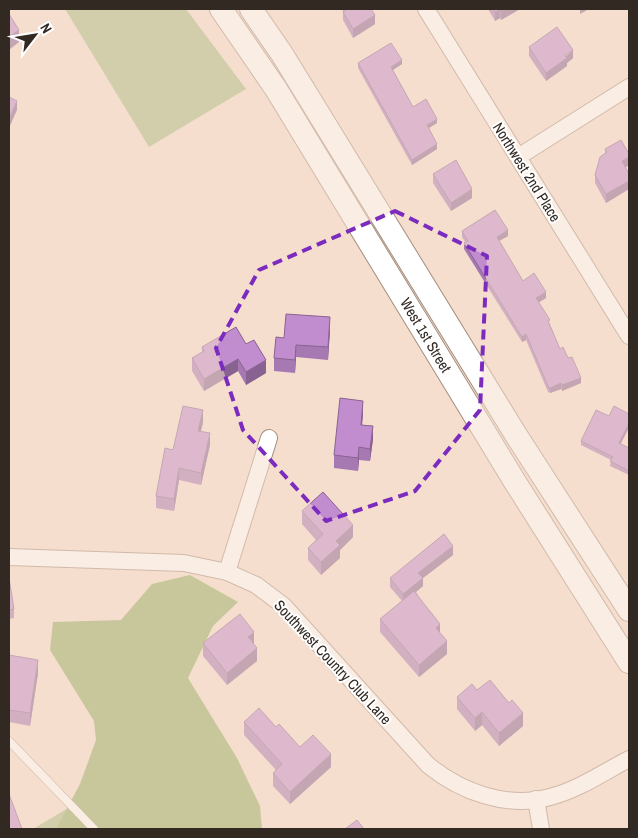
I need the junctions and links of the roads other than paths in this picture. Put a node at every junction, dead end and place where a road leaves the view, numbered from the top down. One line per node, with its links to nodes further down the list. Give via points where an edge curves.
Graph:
1 (221, 9): 11 (main road, West 1st Street, via 276,89)
2 (251, 9): 10 (main road, West 1st Street)
3 (426, 9): 5 (street, Northwest 2nd Place)
4 (629, 86): 5 (street)
5 (518, 157): 6 (street, Northwest 2nd Place)
6 (629, 336)
7 (268, 438): 9 (street)
8 (9, 557): 9 (street, Southwest Country Club Lane, via 184,563)
9 (227, 572): 14 (street, Southwest Country Club Lane, via 256,585 284,606 428,765 446,780 500,800)
10 (629, 610)
11 (629, 662)
12 (9, 741): 15 (lane)
13 (629, 759): 14 (street, Southwest Country Club Lane, via 573,789 550,798)
14 (536, 799): 16 (street)
15 (94, 829)
16 (541, 829)

